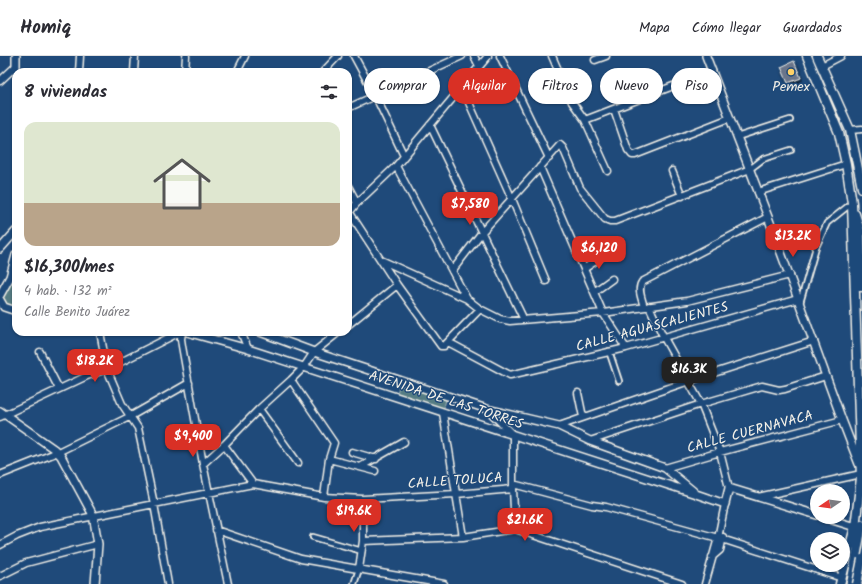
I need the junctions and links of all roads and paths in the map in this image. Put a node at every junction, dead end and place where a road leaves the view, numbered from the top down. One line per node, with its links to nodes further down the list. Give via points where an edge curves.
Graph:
1 (16, 56): 21 (street)
2 (80, 56): 22 (street)
3 (134, 56): 23 (street)
4 (186, 56): 24 (street)
5 (245, 56): 25 (street)
6 (338, 56): 26 (street)
7 (354, 56): 30 (street)
8 (462, 56): 27 (street)
9 (474, 56): 19 (street)
10 (488, 56): 19 (street)
11 (500, 56): 49 (street)
12 (552, 56): 41 (street, via 572,102)
13 (606, 56): 18 (street)
14 (706, 56): 28 (street)
15 (807, 56): 50 (main road, via 839,133)
16 (817, 56): 20 (main road)
17 (841, 56): 20 (street)
18 (594, 60)
19 (479, 66)
20 (822, 66): 45 (main road)
21 (16, 68)
22 (80, 68)
23 (134, 68)
24 (185, 68)
25 (239, 68)
26 (327, 68)
27 (435, 68)
28 (711, 68)
29 (12, 72): 31 (street)
30 (364, 75)
31 (0, 81)
32 (671, 86): 39 (street)
33 (722, 97): 40 (street)
34 (364, 100): 38 (street)
35 (379, 104): 48 (street)
36 (448, 104): 43 (street)
37 (470, 104): 60 (street)
38 (352, 106)
39 (614, 109): 40 (street, via 632,155); 41 (street)
40 (730, 118): 46 (street)
41 (585, 120): 54 (street)
42 (790, 120): 46 (street)
43 (430, 125): 48 (street); 66 (street)
44 (862, 129): 45 (street)
45 (850, 130): 56 (main road)
46 (737, 138): 53 (street)
47 (791, 150): 53 (street, via 763,160)
48 (404, 156): 51 (street)
49 (549, 158): 52 (street); 59 (street, via 560,145 580,188 605,219 610,221)
50 (846, 164): 57 (street); 62 (main road)
51 (396, 166): 61 (street); 73 (street)
52 (540, 168): 60 (street); 71 (street)
53 (750, 169): 57 (street); 59 (street)
54 (608, 171)
55 (672, 171): 59 (street)
56 (862, 188)
57 (758, 192): 64 (street)
58 (352, 194): 61 (street)
59 (682, 196)
60 (512, 199): 66 (street); 76 (street)
61 (357, 203): 63 (street)
62 (852, 203): 78 (main road, via 860,230); 83 (street, via 827,223 816,247); 137 (main road)
63 (352, 210)
64 (768, 217): 74 (street); 84 (street, via 642,282 640,285)
65 (352, 218): 70 (street)
66 (482, 232): 73 (street); 88 (street)
67 (12, 236): 68 (street)
68 (0, 249)
69 (604, 255): 71 (street)
70 (381, 260): 77 (street); 81 (street)
71 (584, 269): 79 (street)
72 (12, 270): 80 (street)
73 (452, 271): 81 (street)
74 (790, 275): 83 (street); 84 (street, via 687,301)
75 (612, 279): 79 (street)
76 (546, 281)
77 (397, 285): 89 (street); 99 (street, via 441,346)
78 (862, 287)
79 (594, 292): 87 (street)
80 (0, 295)
81 (467, 299): 85 (street)
82 (0, 300): 86 (street, via 4,308)
83 (799, 301): 97 (street, CALLE AGUASCALIENTES); 98 (street)
84 (647, 307): 87 (street); 97 (street)
85 (480, 309): 88 (street, via 505,321); 99 (street)
86 (12, 310)
87 (603, 313): 88 (street); 100 (street)
88 (524, 320)
89 (352, 322)
90 (101, 336): 106 (street)
91 (173, 336): 106 (street)
92 (181, 336): 111 (street)
93 (201, 336): 101 (street, AVENIDA DE LAS TORRES)
94 (243, 336): 101 (street)
95 (271, 336): 104 (street, AVENIDA DE LAS TORRES)
96 (334, 336): 104 (street)
97 (663, 336): 100 (street, CALLE AGUASCALIENTES); 110 (street)
98 (814, 341): 107 (street); 110 (street)
99 (448, 342): 102 (street, CALLE AGUASCALIENTES, via 510,375)
100 (626, 348): 102 (street, CALLE AGUASCALIENTES)
101 (248, 349): 105 (street, AVENIDA DE LAS TORRES)
102 (609, 351): 109 (street)
103 (40, 352): 112 (street)
104 (314, 352): 105 (street); 116 (street, AVENIDA DE LAS TORRES)
105 (304, 368): 108 (street); 117 (street, AVENIDA DE LAS TORRES)
106 (107, 369): 112 (street); 119 (street, via 122,404)
107 (826, 376): 114 (street, via 786,389 762,386); 121 (street)
108 (291, 380): 115 (street); 131 (street, via 332,439 334,447)
109 (619, 381)
110 (689, 381): 114 (street); 120 (street)
111 (189, 383): 119 (street); 133 (street)
112 (59, 389): 118 (street)
113 (578, 393): 120 (street)
114 (701, 404): 124 (street); 129 (street)
115 (259, 409): 126 (street); 132 (street)
116 (487, 409): 122 (street, AVENIDA DE LAS TORRES); 123 (street)
117 (443, 412): 123 (street, AVENIDA DE LAS TORRES); 143 (street)
118 (1, 414): 127 (street)
119 (131, 416): 127 (street); 148 (street, via 138,428)
120 (583, 417): 122 (street)
121 (842, 420): 129 (street, CALLE CUERNAVACA); 137 (street)
122 (558, 426): 124 (street, AVENIDA DE LAS TORRES)
123 (513, 435): 140 (street); 144 (street, AVENIDA DE LAS TORRES)
124 (590, 441): 135 (street, AVENIDA DE LAS TORRES)
125 (404, 442): 130 (street)
126 (224, 445): 133 (street); 139 (street)
127 (58, 452): 138 (street); 151 (street)
128 (352, 452): 130 (street)
129 (720, 452): 135 (street, CALLE CUERNAVACA); 141 (street)
130 (376, 459): 134 (street)
131 (330, 460): 134 (street); 146 (street)
132 (298, 463)
133 (203, 464): 142 (street)
134 (360, 467): 136 (street)
135 (665, 468): 144 (street, AVENIDA DE LAS TORRES)
136 (375, 471)
137 (861, 475): 145 (street); 152 (main road)
138 (0, 476)
139 (253, 484): 142 (street, CALLE TOLUCA); 146 (street, CALLE TOLUCA)
140 (513, 487): 143 (street, CALLE TOLUCA); 153 (street); 157 (street, CALLE TOLUCA, via 606,507)
141 (729, 488): 145 (street); 149 (street)
142 (209, 493): 148 (street, CALLE TOLUCA); 154 (street)
143 (456, 494): 147 (street, CALLE TOLUCA); 156 (street)
144 (696, 494): 149 (street, AVENIDA DE LAS TORRES)
145 (758, 497): 150 (street)
146 (324, 498): 147 (street, CALLE TOLUCA)
147 (363, 499): 158 (street)
148 (154, 504): 151 (street, CALLE TOLUCA); 168 (street)
149 (725, 504): 157 (street)
150 (810, 513)
151 (93, 515): 159 (street); 160 (street, CALLE TOLUCA, via 40,527)
152 (859, 526): 166 (main road); 174 (main road)
153 (515, 529): 156 (street); 172 (street)
154 (216, 530): 163 (street, via 301,559); 169 (street)
155 (313, 537): 161 (street)
156 (463, 537): 158 (street)
157 (720, 539): 166 (street, CALLE TOLUCA); 173 (street)
158 (363, 541): 161 (street)
159 (98, 544): 165 (street, via 26,563); 167 (street)
160 (0, 545)
161 (362, 551): 163 (street)
162 (862, 559): 175 (main road, bridge)
163 (359, 569): 170 (street); 171 (street)
164 (862, 570): 174 (main road)
165 (0, 576)
166 (841, 581)
167 (95, 584)
168 (168, 584)
169 (228, 584)
170 (354, 584)
171 (444, 584)
172 (682, 584)
173 (705, 584)
174 (851, 584)
175 (856, 584)

